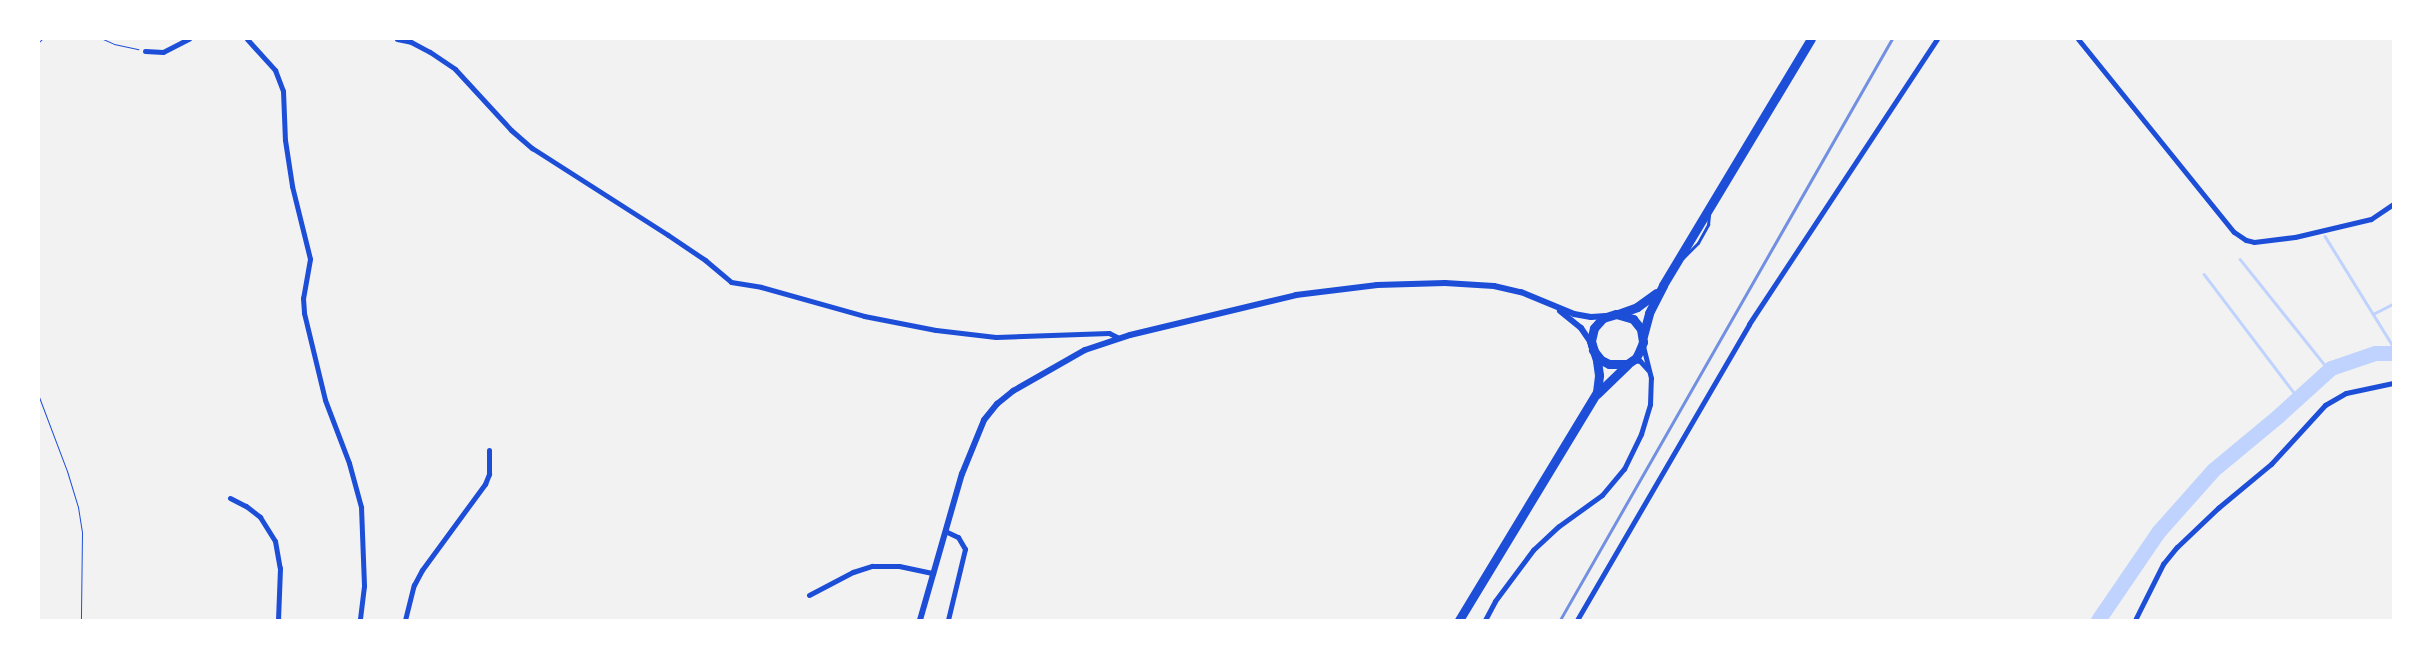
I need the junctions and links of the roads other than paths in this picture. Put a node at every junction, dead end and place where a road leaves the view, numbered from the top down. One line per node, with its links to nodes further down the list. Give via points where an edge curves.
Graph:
1 (189, 39): 7 (street, via 163,52)
2 (247, 39): 25 (street, via 276,72 283,93 293,190 310,257 303,298 304,313 325,400 361,503 364,582)
3 (397, 39): 12 (street, via 411,42 455,69 532,148 675,240 731,282 761,287 864,316 936,330 996,337 1110,333)
4 (1811, 39): 9 (main road)
5 (1937, 39): 31 (street, via 1749,324)
6 (2078, 39): 8 (street, via 2240,238 2254,242 2295,237 2372,219)
7 (144, 51)
8 (2393, 204)
9 (1663, 285): 11 (main road, via 1642,304); 13 (main road, via 1648,312)
10 (1548, 304): 11 (street, via 1586,316); 12 (street, via 1521,292 1489,285 1369,286 1296,295); 14 (street, via 1578,325)
11 (1612, 315): 13 (main road, via 1625,315 1636,322); 14 (main road, via 1594,328)
12 (1119, 338): 21 (street, via 1061,362 1013,391 992,409 972,444)
13 (1643, 340): 15 (main road); 16 (street)
14 (1593, 347): 15 (main road, via 1601,360 1609,364 1622,365); 18 (main road, via 1599,380)
15 (1632, 361): 16 (street, via 1641,362); 18 (main road)
16 (1650, 375): 30 (street, via 1648,413 1624,469 1602,496 1559,526 1533,550)
17 (2393, 384): 32 (street, via 2346,393 2325,405 2271,464 2177,547 2163,564)
18 (1592, 400): 29 (main road)
19 (489, 450): 26 (street, via 486,484 422,570 414,585)
20 (230, 498): 24 (street, via 260,517 275,541 280,568)
21 (946, 531): 22 (street); 28 (street, via 958,538 965,549)
22 (933, 573): 23 (street, via 898,566 872,566); 27 (street)
23 (809, 595)
24 (278, 620)
25 (360, 620)
26 (405, 620)
27 (920, 620)
28 (948, 620)
29 (1459, 620)
30 (1485, 620)
31 (1577, 620)
32 (2135, 620)

